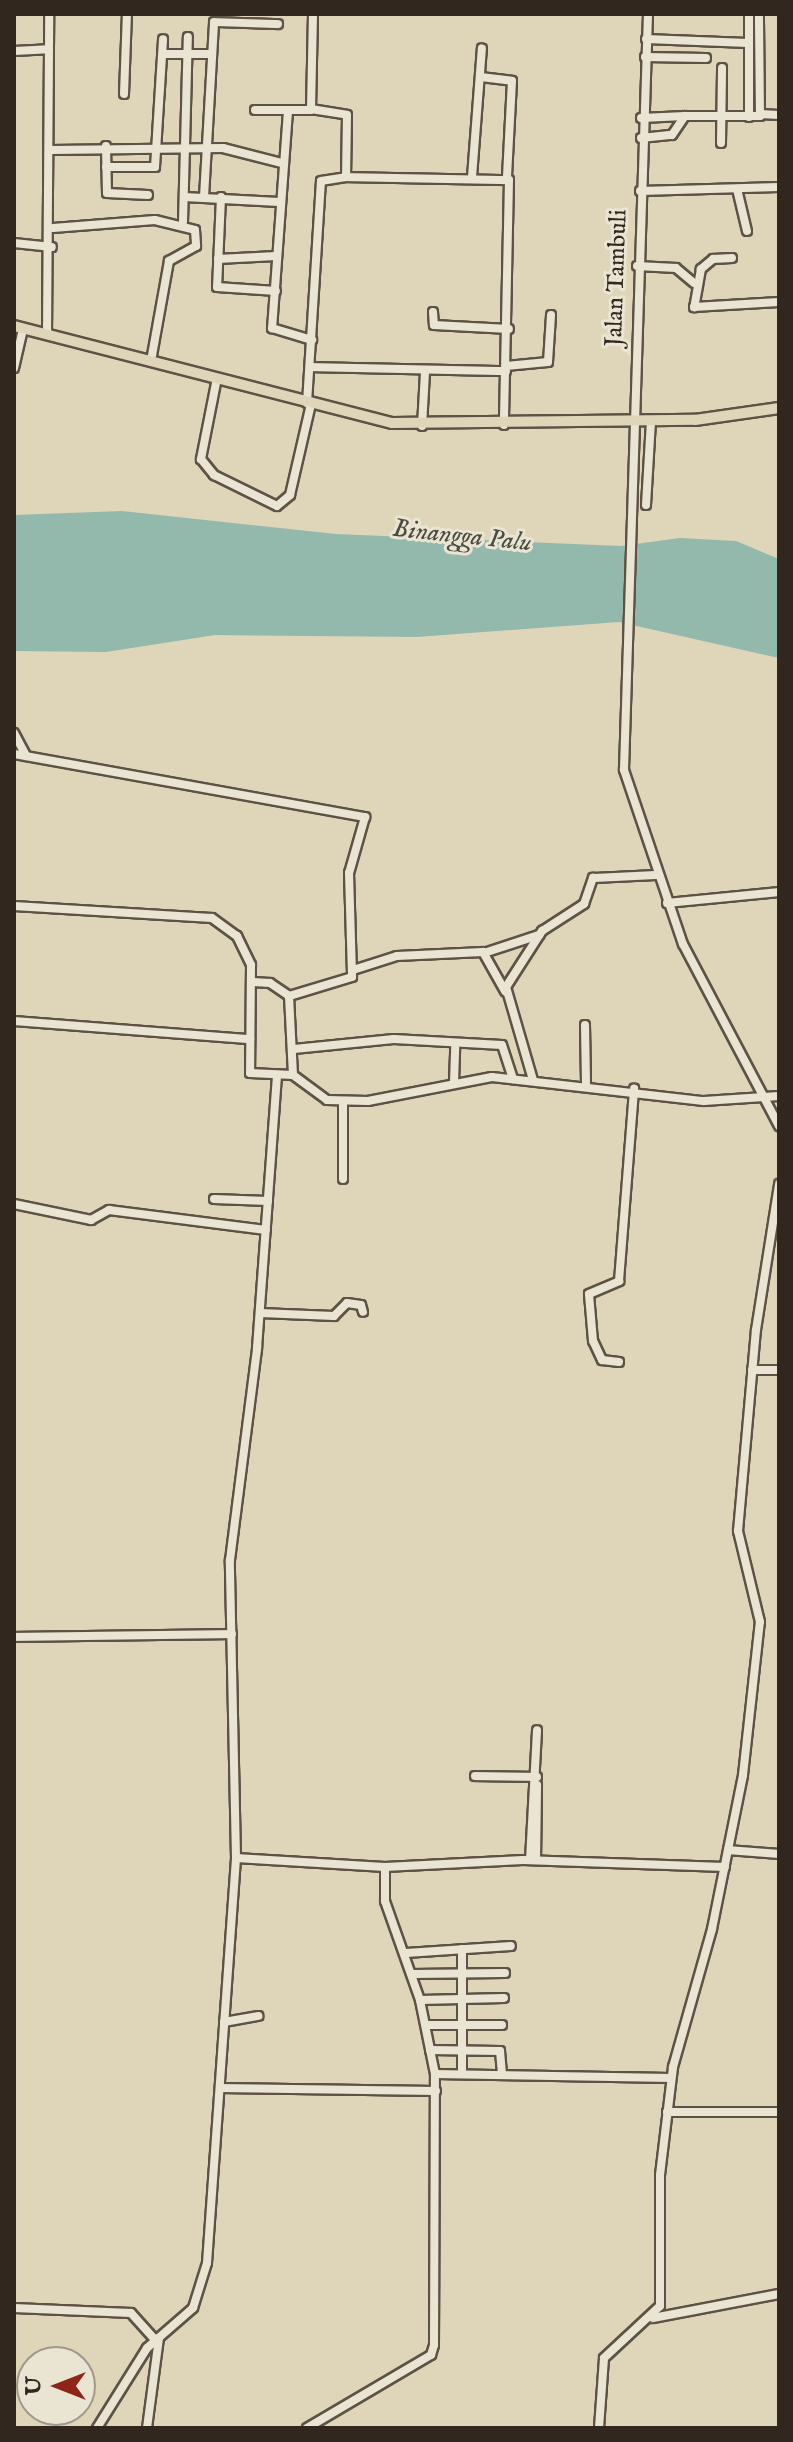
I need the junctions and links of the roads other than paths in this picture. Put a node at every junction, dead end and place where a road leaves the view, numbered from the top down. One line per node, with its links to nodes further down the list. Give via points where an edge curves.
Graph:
1 (49, 14): 14 (street)
2 (127, 14): 23 (street)
3 (313, 14): 25 (street)
4 (648, 14): 11 (street, Jalan Tambuli)
5 (749, 14): 12 (street)
6 (759, 14): 27 (street)
7 (214, 18): 8 (street); 18 (street)
8 (278, 24)
9 (188, 37): 17 (street)
10 (163, 39): 16 (street)
11 (646, 39): 12 (street); 19 (street, Jalan Tambuli)
12 (748, 43): 30 (street)
13 (482, 48): 22 (street)
14 (48, 49): 15 (street); 39 (street)
15 (14, 51)
16 (163, 54): 17 (street); 36 (street)
17 (187, 54): 18 (street); 38 (street)
18 (211, 54): 37 (street)
19 (645, 57): 20 (street); 31 (street, Jalan Tambuli)
20 (706, 58)
21 (722, 68): 32 (street)
22 (481, 77): 43 (street); 44 (street, via 512,81)
23 (124, 94)
24 (255, 110): 26 (street)
25 (311, 110): 26 (street); 42 (street, via 347,115)
26 (288, 111): 40 (street)
27 (760, 114): 28 (street); 30 (street)
28 (779, 115)
29 (685, 116): 31 (street); 32 (street); 33 (street, via 672,135)
30 (749, 117): 32 (street)
31 (641, 118): 33 (street, Jalan Tambuli)
32 (721, 118): 34 (street)
33 (641, 138): 47 (street, Jalan Tambuli)
34 (721, 143)
35 (106, 146): 36 (street); 39 (street); 41 (street)
36 (158, 146): 38 (street); 41 (street, via 154,168)
37 (205, 147): 38 (street); 40 (street); 50 (street)
38 (184, 148): 49 (street)
39 (51, 150): 54 (street)
40 (282, 163): 52 (street)
41 (106, 167): 48 (street, via 107,193)
42 (346, 177): 43 (street); 70 (street, via 321,181)
43 (472, 177): 44 (street)
44 (507, 178): 68 (street)
45 (779, 187): 46 (street)
46 (737, 189): 47 (street); 55 (street)
47 (640, 191): 61 (street, Jalan Tambuli)
48 (148, 195)
49 (184, 197): 50 (street); 53 (street)
50 (204, 197): 51 (street)
51 (221, 197): 52 (street); 60 (street)
52 (279, 202): 58 (street)
53 (183, 222): 54 (street); 71 (street, via 198,244 169,261)
54 (53, 228): 57 (street)
55 (747, 231)
56 (14, 243): 57 (street)
57 (52, 247): 69 (street)
58 (276, 256): 60 (street); 63 (street)
59 (732, 258): 62 (street, via 711,260)
60 (218, 259): 63 (street, via 219,289)
61 (637, 266): 62 (street, via 676,268); 80 (street, Jalan Tambuli)
62 (694, 283): 64 (street, via 694,307)
63 (276, 291): 70 (street, via 272,328)
64 (779, 302)
65 (433, 312): 68 (street, via 434,325)
66 (551, 315): 74 (street, via 548,362)
67 (18, 328): 69 (main road); 73 (street)
68 (509, 329): 74 (street)
69 (47, 335): 71 (main road)
70 (312, 340): 72 (street)
71 (151, 361): 76 (main road)
72 (311, 367): 75 (street); 77 (street)
73 (14, 368)
74 (506, 368): 75 (street); 81 (street)
75 (425, 372): 82 (street)
76 (217, 378): 77 (main road); 77 (street, via 201,459 214,475 277,506 290,495)
77 (309, 403): 82 (main road)
78 (779, 408): 79 (main road)
79 (651, 421): 80 (main road); 83 (street)
80 (633, 422): 81 (main road); 87 (street, Jalan Tambuli, via 623,762)
81 (504, 425): 82 (main road)
82 (422, 426)
83 (646, 505)
84 (14, 733): 86 (street)
85 (14, 754): 86 (street)
86 (26, 756): 93 (street, via 365,817 349,864)
87 (657, 875): 89 (street, Jalan Tambuli); 91 (street, via 593,878 584,904)
88 (779, 892): 89 (street)
89 (667, 903): 110 (street, Jalan Tambuli)
90 (14, 906): 94 (street, via 207,916 237,936)
91 (541, 934): 92 (street); 95 (street)
92 (487, 952): 93 (street, via 397,956); 95 (street)
93 (353, 970): 96 (street, via 341,985)
94 (253, 982): 96 (street, via 270,983); 99 (street)
95 (505, 991): 105 (street)
96 (289, 996): 101 (street)
97 (14, 1021): 99 (street)
98 (585, 1025): 107 (street)
99 (250, 1039): 102 (street, via 250,1073)
100 (455, 1046): 101 (street, via 394,1039); 104 (street, via 507,1046); 106 (street)
101 (294, 1049): 103 (street)
102 (277, 1075): 103 (street); 116 (street)
103 (293, 1075): 111 (street, via 324,1099)
104 (513, 1079): 105 (street); 106 (street)
105 (533, 1080): 107 (street)
106 (454, 1082): 111 (street)
107 (586, 1083): 108 (street)
108 (634, 1089): 110 (street, via 704,1101); 121 (street, via 619,1281 589,1294 593,1341 602,1360)
109 (779, 1096): 110 (street)
110 (762, 1098): 112 (street, Jalan Tambuli)
111 (343, 1102): 113 (street)
112 (779, 1126)
113 (343, 1179)
114 (779, 1184): 122 (street)
115 (214, 1199): 116 (street)
116 (268, 1201): 118 (street)
117 (14, 1204): 118 (street, via 91,1220 109,1210)
118 (266, 1230): 120 (street)
119 (363, 1312): 120 (street, via 361,1305 347,1303 334,1316)
120 (260, 1313): 124 (street, via 232,1530)
121 (619, 1362)
122 (752, 1370): 123 (street); 129 (street, via 738,1543 760,1622)
123 (779, 1370)
124 (232, 1634): 125 (street); 131 (street)
125 (14, 1637)
126 (537, 1730): 128 (street)
127 (475, 1776): 128 (street)
128 (537, 1781): 132 (street)
129 (728, 1850): 130 (street); 134 (street)
130 (779, 1854)
131 (236, 1858): 133 (street); 145 (street)
132 (533, 1860): 133 (street); 134 (street)
133 (385, 1867): 137 (street, via 385,1901)
134 (725, 1867): 154 (street)
135 (511, 1946): 136 (street)
136 (462, 1949): 137 (street); 140 (street)
137 (406, 1953): 139 (street)
138 (505, 1973): 140 (street)
139 (412, 1974): 140 (street); 143 (street)
140 (462, 1974): 142 (street)
141 (504, 1998): 142 (street)
142 (462, 1999): 143 (street); 147 (street)
143 (420, 2000): 146 (street)
144 (258, 2016): 145 (street)
145 (224, 2022): 155 (street)
146 (426, 2025): 147 (street); 149 (street)
147 (462, 2025): 148 (street); 150 (street)
148 (502, 2025)
149 (430, 2050): 150 (street); 151 (street)
150 (462, 2050): 152 (street); 153 (street, via 500,2051)
151 (435, 2074): 152 (street); 156 (street)
152 (462, 2074): 153 (street)
153 (502, 2075): 154 (street)
154 (671, 2078): 157 (street)
155 (220, 2088): 156 (street); 162 (street, via 204,2283 193,2308)
156 (436, 2091): 165 (street, via 431,2355)
157 (667, 2112): 158 (street); 161 (street, via 661,2297)
158 (779, 2112)
159 (779, 2294): 161 (street)
160 (14, 2308): 162 (street, via 131,2313)
161 (653, 2318): 166 (street, via 604,2358)
162 (157, 2339): 163 (street); 164 (street)
163 (97, 2428)
164 (147, 2428)
165 (307, 2428)
166 (599, 2428)

